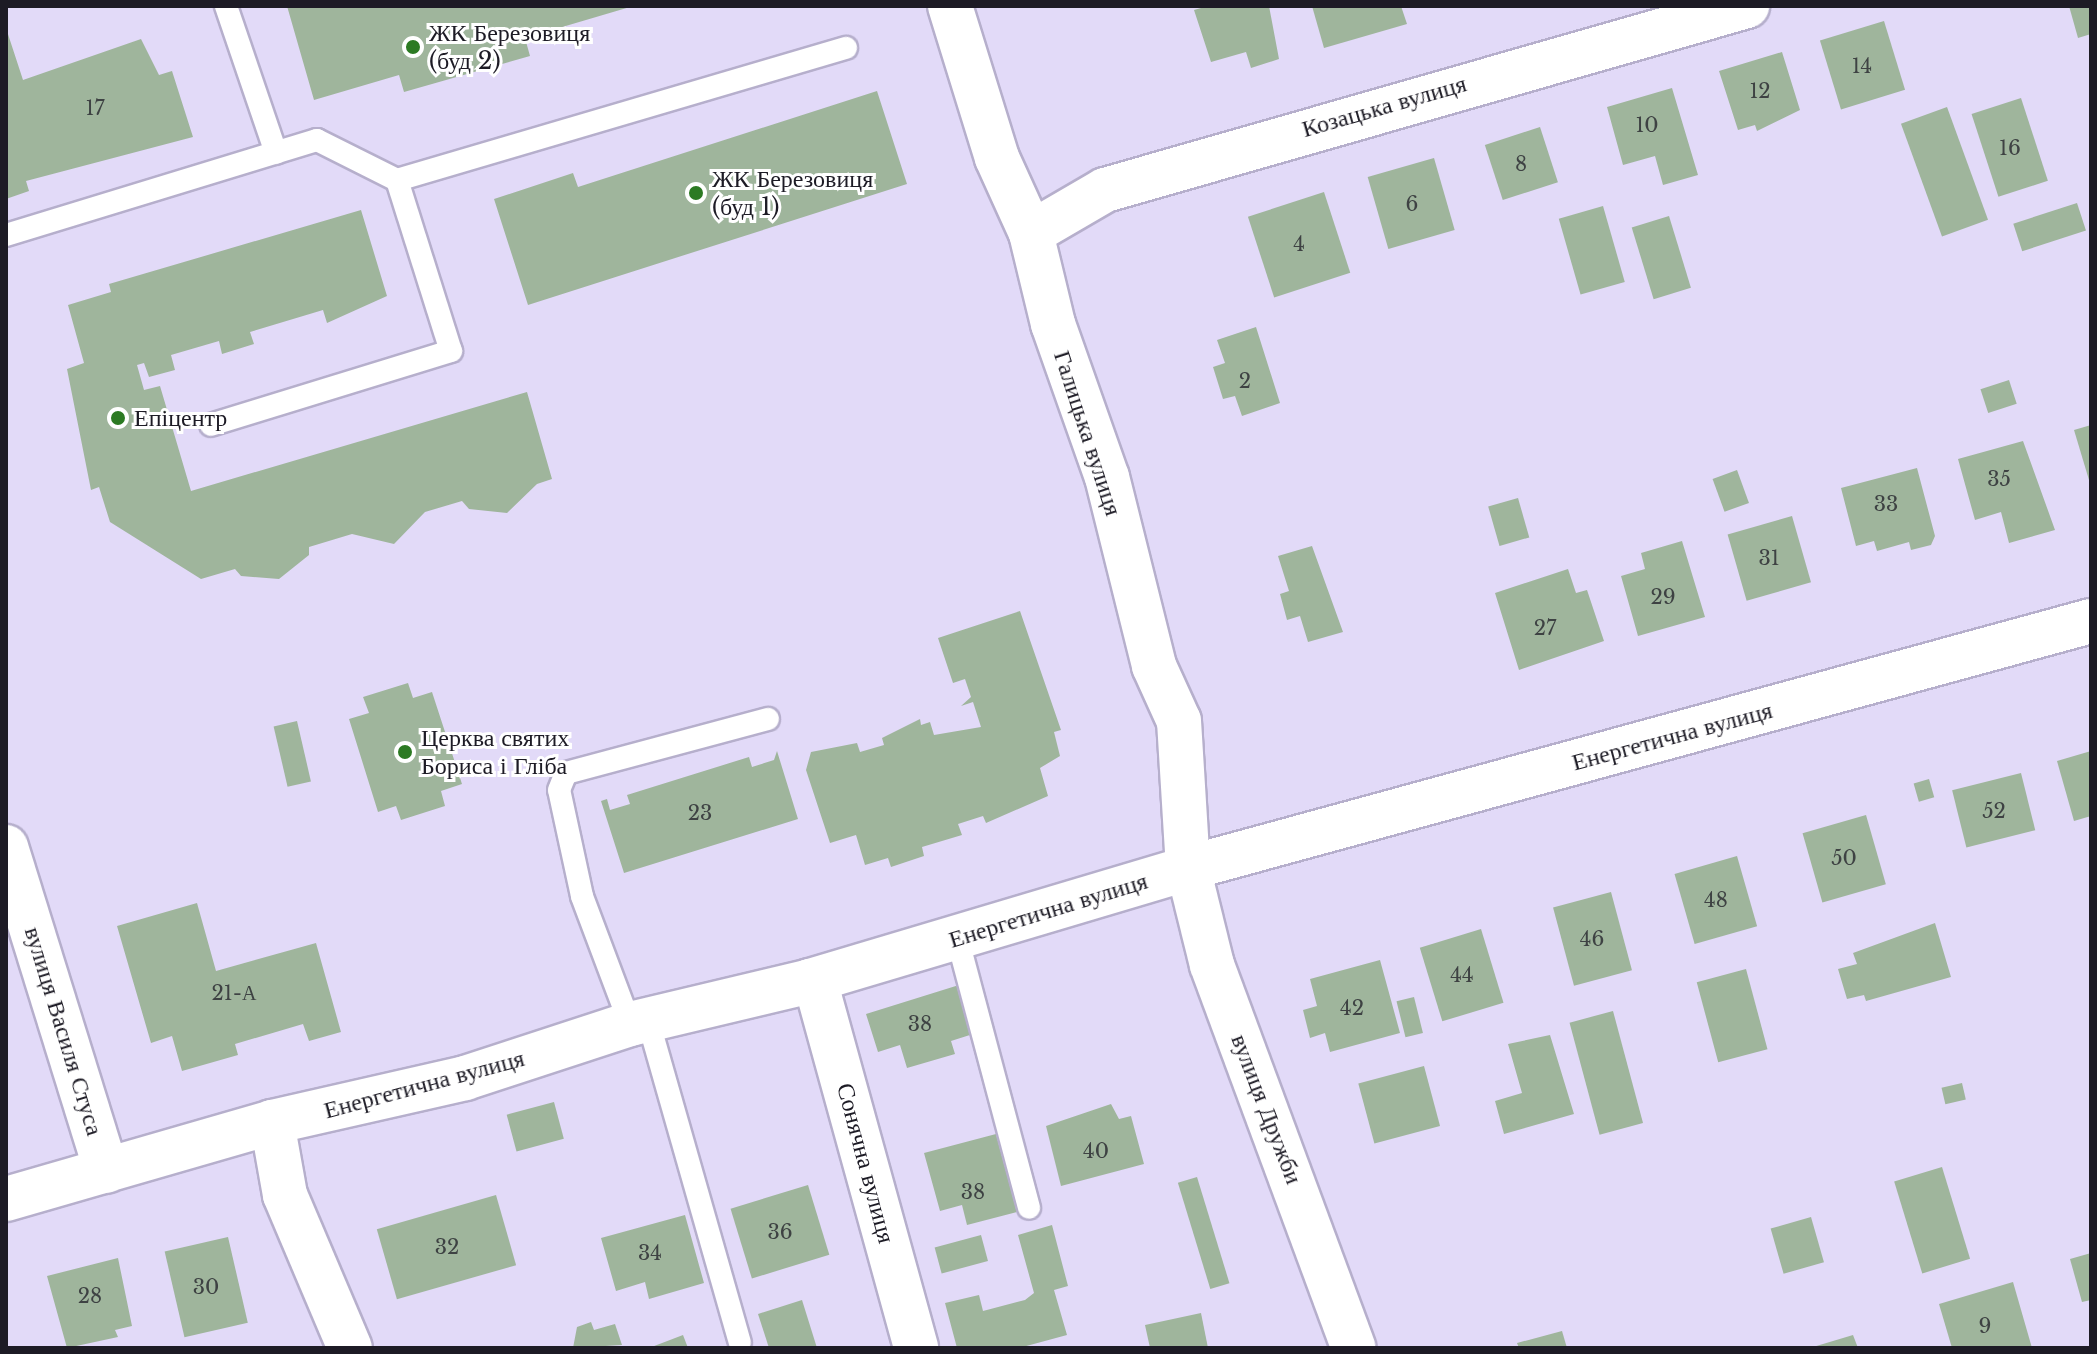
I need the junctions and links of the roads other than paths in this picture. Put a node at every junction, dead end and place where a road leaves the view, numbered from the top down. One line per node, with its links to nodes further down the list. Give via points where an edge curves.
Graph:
1 (226, 6): 5 (lane)
2 (950, 6): 7 (street, Галицька вулиця, via 997,158)
3 (1747, 6): 7 (street, Козацька вулиця, via 1105,190)
4 (846, 48): 6 (lane)
5 (276, 153): 6 (lane, via 317,140); 8 (lane)
6 (397, 180): 9 (lane, via 451,351)
7 (1031, 233): 13 (street, Галицька вулиця, via 1053,324 1107,477 1154,666 1179,721)
8 (6, 235)
9 (211, 425)
10 (2091, 621): 13 (street, Енергетична вулиця)
11 (768, 719): 16 (lane, via 566,773 559,790 582,896)
12 (6, 847): 18 (street, вулиця Василя Стуса)
13 (1188, 868): 14 (street, Енергетична вулиця); 24 (street, вулиця Дружби, via 1212,965)
14 (957, 937): 15 (street, Енергетична вулиця); 20 (lane)
15 (810, 981): 16 (street, Енергетична вулиця); 23 (street, Сонячна вулиця, via 823,1009)
16 (639, 1022): 17 (street, Енергетична вулиця, via 465,1078); 21 (lane)
17 (272, 1122): 18 (street, Енергетична вулиця); 22 (street, via 285,1195)
18 (106, 1171): 19 (street, Енергетична вулиця)
19 (6, 1199)
20 (1029, 1208)
21 (740, 1342)
22 (350, 1348)
23 (916, 1348)
24 (1354, 1348)

